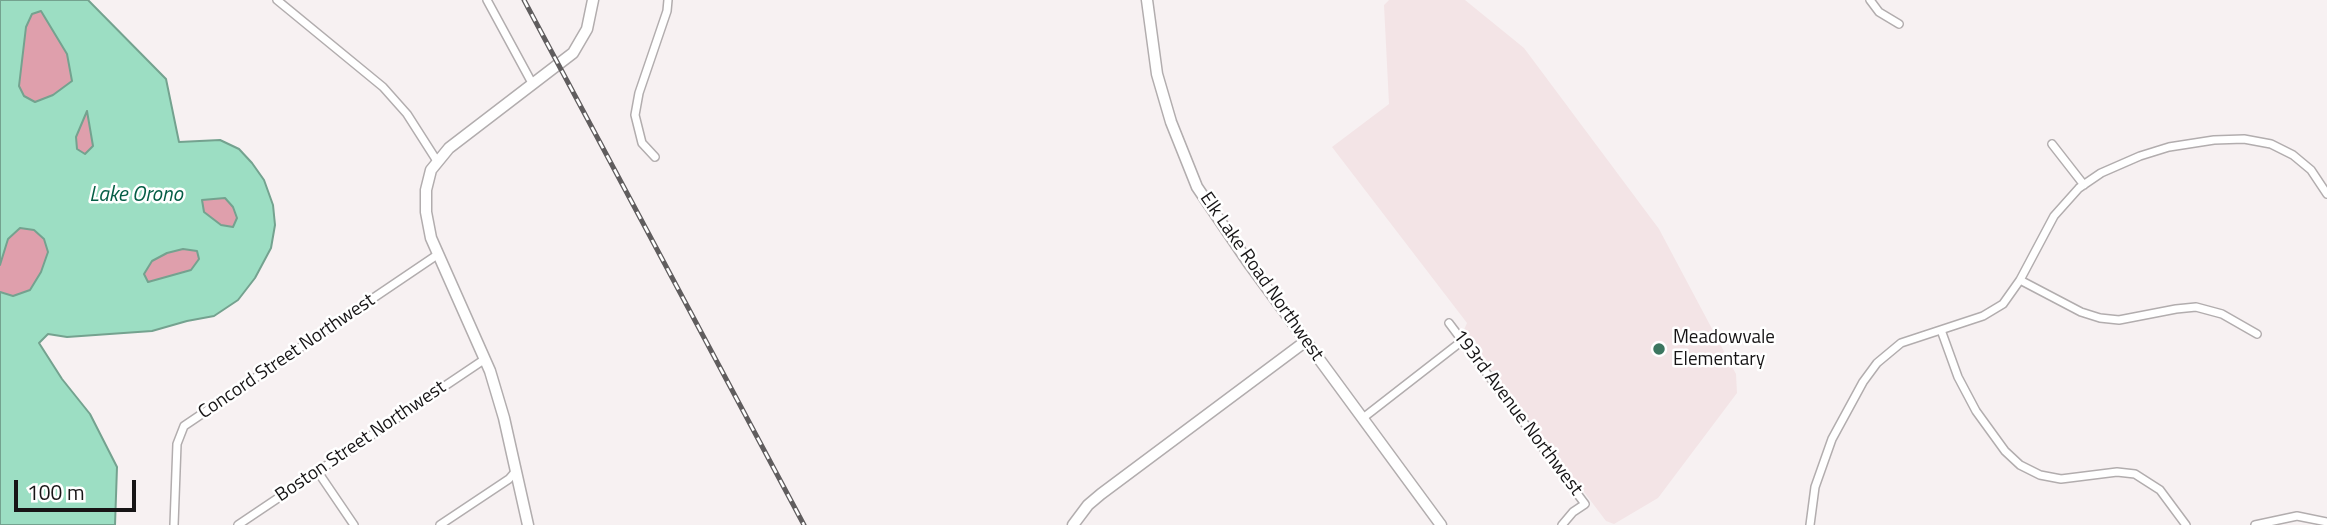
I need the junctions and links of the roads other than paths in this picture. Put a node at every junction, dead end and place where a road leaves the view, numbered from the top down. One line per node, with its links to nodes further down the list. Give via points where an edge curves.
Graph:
1 (277, 0): 11 (street, via 383,87)
2 (487, 0): 8 (street)
3 (593, 0): 8 (street, via 578,46)
4 (668, 0): 10 (street, via 635,115 642,143)
5 (1147, 0): 19 (street, Elk Lake Road Northwest, via 1157,74 1197,187)
6 (1870, 0): 7 (street, via 1879,12)
7 (1899, 24)
8 (532, 83): 11 (street)
9 (2052, 144): 12 (street)
10 (655, 157)
11 (437, 161): 14 (street, via 428,179 426,212)
12 (2084, 185): 13 (street, via 2114,167 2169,147 2244,139 2271,144 2293,155 2311,170); 15 (street, via 2054,216)
13 (2327, 194)
14 (437, 255): 21 (street); 26 (street, Concord Street Northwest, via 184,426 177,444)
15 (2020, 280): 17 (street, via 1994,311); 18 (street, via 2100,318 2119,320 2205,308)
16 (1449, 323): 20 (street, 193rd Avenue Northwest)
17 (1941, 330): 34 (street, via 1901,343 1869,372 1822,463); 35 (street, via 1976,411 2020,465 2062,479 2135,474 2161,489)
18 (2257, 334)
19 (1306, 341): 22 (street, Elk Lake Road Northwest); 31 (street, via 1101,494)
20 (1462, 341): 22 (street); 33 (street, 193rd Avenue Northwest, via 1585,504)
21 (485, 359): 23 (street, Boston Street Northwest); 24 (street)
22 (1363, 418): 32 (street, Elk Lake Road Northwest)
23 (318, 472): 27 (street, Boston Street Northwest); 28 (street)
24 (515, 472): 29 (street); 30 (street)
25 (2327, 522): 36 (street, via 2297,516)
26 (174, 525)
27 (238, 525)
28 (354, 525)
29 (440, 525)
30 (528, 525)
31 (1073, 525)
32 (1441, 525)
33 (1562, 525)
34 (1810, 525)
35 (2186, 525)
36 (2255, 525)

